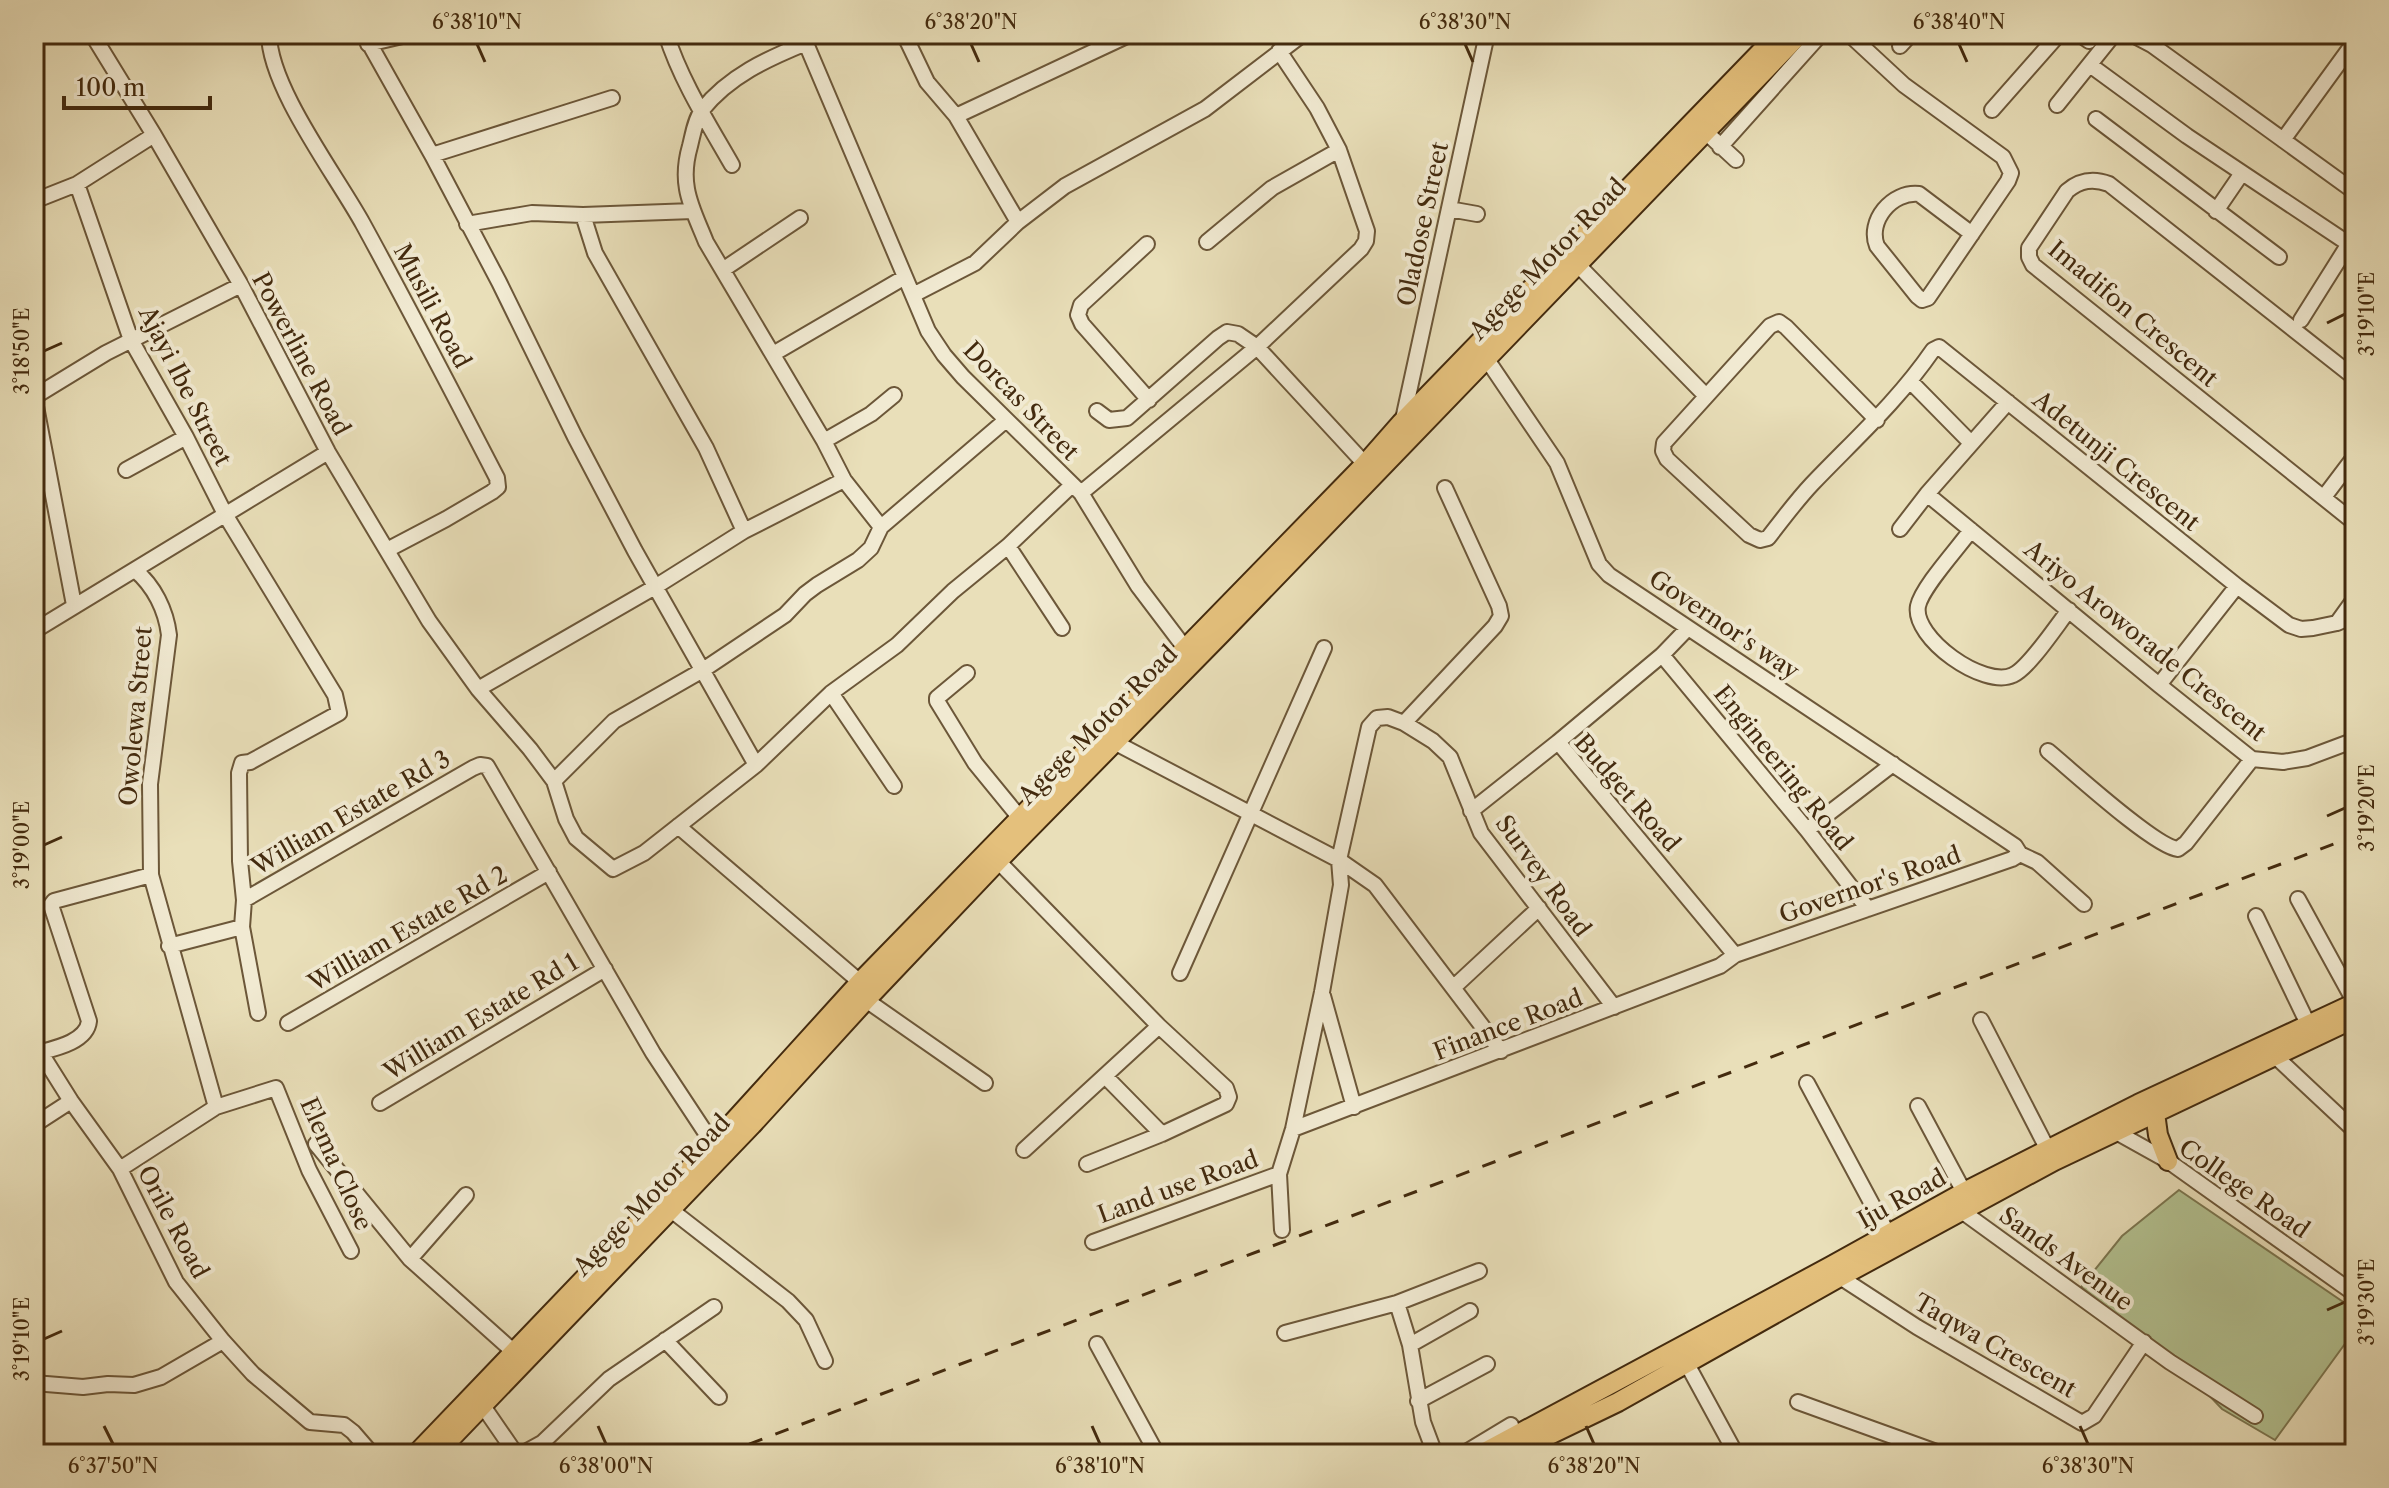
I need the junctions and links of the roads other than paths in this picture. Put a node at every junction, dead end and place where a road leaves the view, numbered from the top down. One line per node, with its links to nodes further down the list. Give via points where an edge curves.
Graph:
1 (92, 34): 30 (street, Powerline Road)
2 (269, 34): 94 (street, Musili Road, via 269,48 294,109 361,221 497,478 492,492)
3 (411, 34): 18 (street)
4 (666, 34): 26 (street)
5 (1131, 34): 27 (street)
6 (1303, 34): 21 (street)
7 (1487, 34): 41 (street, Oladose Street)
8 (1778, 34): 29 (main road, Agege Motor Road)
9 (1800, 34): 29 (main road, Agege Motor Road)
10 (1821, 34): 32 (street)
11 (1849, 34): 49 (street, via 1904,85 2009,166 2008,181)
12 (1911, 34): 20 (street)
13 (2059, 34): 25 (street)
14 (2114, 34): 22 (street)
15 (2131, 34): 31 (street)
16 (909, 36): 27 (street, via 927,82)
17 (804, 38): 26 (street, via 742,73); 56 (street, Dorcas Street)
18 (366, 39): 34 (street)
19 (2355, 41): 31 (street)
20 (1900, 46)
21 (1279, 51): 33 (street); 47 (street, via 1205,109 1065,186)
22 (2090, 65): 24 (street); 37 (street)
23 (612, 98): 34 (street)
24 (2057, 105)
25 (1992, 110)
26 (701, 112): 36 (street); 42 (street, via 685,166)
27 (956, 116): 47 (street)
28 (2096, 119): 43 (street)
29 (1699, 126): 32 (street); 54 (main road, Agege Motor Road); 74 (main road, Agege Motor Road)
30 (154, 135): 38 (street); 57 (street, Powerline Road)
31 (2283, 140): 39 (street)
32 (1720, 147): 35 (street)
33 (1339, 150): 51 (street, via 1272,188); 61 (street, via 1366,241)
34 (432, 155): 48 (street)
35 (1736, 160)
36 (732, 165)
37 (2242, 173): 43 (street); 50 (street)
38 (77, 184): 40 (street); 60 (street, Ajayi Ibe Street)
39 (2355, 192)
40 (34, 201)
41 (1449, 209): 44 (street); 74 (street, Oladose Street)
42 (693, 211): 45 (street); 55 (street)
43 (2216, 211): 53 (street)
44 (1477, 214)
45 (583, 215): 48 (street, via 532,213); 92 (street, via 595,253 706,448)
46 (800, 218): 55 (street)
47 (1018, 222): 58 (street, via 975,263)
48 (467, 224): 97 (street)
49 (1972, 234): 49 (street, via 1911,193 1892,202 1874,228 1877,246 1922,300)
50 (2352, 239): 59 (street)
51 (1207, 242)
52 (1147, 244): 69 (street, via 1081,305 1078,315)
53 (2279, 257)
54 (1577, 264): 63 (main road, Agege Motor Road); 67 (street)
55 (724, 269): 62 (street)
56 (905, 277): 58 (street, Dorcas Street); 62 (street)
57 (241, 285): 60 (street); 78 (street, Powerline Road)
58 (913, 295): 72 (street, Dorcas Street, via 944,355)
59 (2301, 320)
60 (131, 340): 68 (street); 75 (street, Ajayi Ibe Street)
61 (1257, 347): 69 (street, via 1227,332); 80 (street); 84 (street)
62 (773, 354): 76 (street)
63 (1486, 358): 74 (main road, Agege Motor Road); 104 (street, Governor's way, via 1557,463 1599,564)
64 (2355, 378): 86 (street, Imadifon Crescent, via 2109,184 2093,180 2067,191 2029,248 2033,265)
65 (1911, 382): 70 (street, Adetunji Crescent, via 1939,347); 73 (street, Adetunji Crescent); 77 (street)
66 (894, 395): 76 (street)
67 (1706, 396): 73 (street, Adetunji Crescent, via 1779,322); 73 (street, Adetunji Crescent, via 1664,443 1663,451 1760,540 1768,538 1809,487)
68 (34, 397): 99 (street)
69 (1149, 400): 71 (street, via 1119,421)
70 (2008, 402): 77 (street); 96 (street, Adetunji Crescent)
71 (1097, 411)
72 (1006, 420): 84 (street, Dorcas Street); 89 (street)
73 (1877, 420)
74 (1406, 430): 80 (main road, Agege Motor Road); 107 (main road, Agege Motor Road)
75 (186, 437): 81 (street); 87 (street, Ajayi Ibe Street)
76 (824, 441): 82 (street)
77 (1971, 443): 85 (street)
78 (328, 452): 87 (street); 94 (street, Powerline Road)
79 (2355, 456): 86 (street)
80 (1365, 464): 107 (main road, Agege Motor Road)
81 (126, 470)
82 (844, 480): 89 (street); 92 (street)
83 (1445, 488): 114 (street, via 1501,616)
84 (1076, 489): 93 (street); 107 (street, Dorcas Street, via 1131,577)
85 (1927, 494): 90 (street); 91 (street, Ariyo Aroworade Crescent)
86 (2324, 497): 88 (street, Imadifon Crescent)
87 (226, 516): 95 (street); 136 (street, Ajayi Ibe Street, via 335,695 339,713 242,763 238,797)
88 (2355, 523)
89 (881, 527): 109 (street, via 858,560)
90 (1900, 529)
91 (1971, 530): 100 (street, Ariyo Aroworade Crescent); 100 (street, via 1918,607 1918,617 1944,653 1980,673 2000,679 2013,675)
92 (744, 531): 97 (street)
93 (1008, 546): 103 (street); 113 (street, via 897,645)
94 (387, 550): 112 (street, Powerline Road)
95 (135, 570): 99 (street); 133 (street, Owolewa Street, via 167,615 169,635 150,784)
96 (2237, 586): 102 (street, Adetunji Crescent, via 2289,625 2301,629); 111 (street)
97 (655, 587): 109 (street); 112 (street)
98 (2355, 598): 102 (street)
99 (74, 605): 105 (street)
100 (2069, 610): 111 (street, Ariyo Aroworade Crescent)
101 (2355, 615): 102 (street, Adetunji Crescent)
102 (2337, 623)
103 (1062, 628)
104 (1688, 628): 108 (street); 120 (street, Governor's way)
105 (34, 631)
106 (1324, 648): 125 (street)
107 (1189, 654): 116 (main road, Agege Motor Road); 126 (main road, Agege Motor Road)
108 (1662, 655): 117 (street); 128 (street, Engineering Road)
109 (703, 670): 121 (street); 122 (street, via 614,721)
110 (967, 673): 126 (street, via 937,698 938,704 975,763)
111 (2159, 685): 119 (street, Ariyo Aroworade Crescent)
112 (478, 689): 122 (street, Powerline Road)
113 (831, 693): 121 (street); 123 (street)
114 (1404, 723): 124 (street, Survey Road, via 1450,757); 130 (street, via 1377,718 1369,727)
115 (2355, 740): 119 (street, Ariyo Aroworade Crescent, via 2307,758)
116 (1114, 742): 125 (street); 131 (main road, Agege Motor Road)
117 (1558, 742): 124 (street, Budget Road); 143 (street, Budget Road)
118 (2048, 751): 119 (street, via 2136,824 2178,849)
119 (2252, 759)
120 (1893, 764): 128 (street); 129 (street, Governor's way)
121 (756, 765): 127 (street)
122 (554, 781): 127 (street, Powerline Road, via 576,838 613,869)
123 (894, 786)
124 (1471, 811): 138 (street, Survey Road, via 1481,833)
125 (1252, 814): 130 (street); 145 (street)
126 (1020, 818): 134 (main road, Agege Motor Road)
127 (678, 826): 147 (street)
128 (1807, 830): 139 (street, Engineering Road)
129 (2020, 854): 137 (street, Governor's way, via 2037,862); 139 (street, Governor's Road)
130 (1339, 860): 146 (street, via 1375,885); 148 (street, Land use Road, via 1341,885)
131 (998, 861): 134 (main road, Agege Motor Road); 156 (street)
132 (549, 872): 136 (street, William Estate Rd 3, via 487,766 480,765); 144 (street); 154 (street, William Estate Rd 2)
133 (151, 875): 142 (street, Owolewa Street); 157 (street, via 51,905 89,1028 61,1047)
134 (954, 898): 147 (main road, Agege Motor Road)
135 (2298, 899): 149 (street)
136 (244, 900): 141 (street)
137 (2084, 904)
138 (1539, 908): 146 (street); 150 (street, Survey Road)
139 (1868, 909): 143 (street, Governor's Road)
140 (2256, 916): 155 (street)
141 (242, 927): 142 (street); 151 (street)
142 (169, 946): 166 (street, Owolewa Street)
143 (1735, 955): 150 (street, Finance Road, via 1720,966)
144 (605, 969): 164 (street, William Estate Rd 1); 175 (street)
145 (1180, 973)
146 (1454, 987): 158 (street)
147 (863, 991): 161 (street); 175 (main road, Agege Motor Road); 184 (main road, Agege Motor Road, via 752,1125)
148 (1322, 992): 167 (street, Land use Road); 171 (street, Land use Road)
149 (2355, 1003): 155 (main road, Iju Road)
150 (1614, 1007): 158 (street, Finance Road)
151 (258, 1013)
152 (2355, 1018): 159 (main road, Iju Road)
153 (1981, 1020): 177 (street)
154 (288, 1023)
155 (2308, 1024): 170 (main road, Iju Road)
156 (1159, 1026): 160 (street); 173 (street, via 1226,1088 1229,1097 1226,1104)
157 (37, 1047): 163 (street, Orile Road)
158 (1501, 1051): 167 (street, Finance Road)
159 (2275, 1056): 168 (main road, Iju Road); 172 (street)
160 (1105, 1076): 173 (street); 176 (street)
161 (985, 1083)
162 (1807, 1083): 187 (street)
163 (71, 1101): 169 (street); 180 (street, Orile Road)
164 (380, 1103)
165 (1918, 1106): 182 (street)
166 (216, 1107): 180 (street); 189 (street, Elema Close, via 276,1088 309,1170)
167 (1354, 1107): 171 (street, Finance Road)
168 (2155, 1113): 170 (main road, Iju Road); 178 (main road)
169 (34, 1125)
170 (2112, 1126): 177 (main road, Iju Road); 178 (street, College Road); 185 (main road, Iju Road)
171 (1293, 1129): 181 (street, Land use Road)
172 (2355, 1131)
173 (1162, 1134): 179 (street)
174 (316, 1144): 190 (street)
175 (713, 1144): 203 (main road, Agege Motor Road)
176 (1024, 1150)
177 (2048, 1150): 182 (main road, Iju Road)
178 (2168, 1161): 193 (street, College Road)
179 (1087, 1164)
180 (120, 1169): 199 (street, Orile Road, via 176,1282)
181 (1279, 1174): 186 (street, Land use Road); 188 (street, Land use Road)
182 (1964, 1192): 187 (main road, Iju Road)
183 (466, 1195): 190 (street)
184 (671, 1210): 204 (street, via 788,1301 806,1320); 211 (main road, Agege Motor Road)
185 (1963, 1212): 192 (main road, Iju Road); 200 (street, Sands Avenue)
186 (1282, 1230)
187 (1888, 1234): 222 (main road, Iju Road)
188 (1093, 1242)
189 (351, 1251)
190 (410, 1259): 203 (street)
191 (1479, 1271): 194 (street)
192 (1840, 1277): 200 (street, Taqwa Crescent, via 2082,1423 2094,1416); 206 (main road, Iju Road)
193 (2355, 1294)
194 (1397, 1303): 197 (street); 202 (street)
195 (714, 1307): 198 (street)
196 (1470, 1311): 202 (street)
197 (1285, 1333)
198 (665, 1340): 208 (street); 218 (street, via 609,1379 542,1443)
199 (223, 1341): 207 (street, via 161,1377 134,1385); 214 (street, Orile Road, via 310,1422 344,1425)
200 (2144, 1342): 212 (street, Sands Avenue)
201 (1097, 1344): 219 (street)
202 (1410, 1345): 209 (street)
203 (514, 1352): 215 (main road, Agege Motor Road)
204 (825, 1361)
205 (1487, 1364): 209 (street)
206 (1687, 1364): 223 (main road, Iju Road); 224 (street)
207 (34, 1383)
208 (719, 1397)
209 (1418, 1401): 220 (street)
210 (1798, 1402): 225 (street)
211 (483, 1406): 216 (main road, Agege Motor Road); 217 (street)
212 (2255, 1416)
213 (1511, 1425): 221 (street)
214 (372, 1454)
215 (416, 1454)
216 (436, 1454)
217 (516, 1454)
218 (522, 1454)
219 (1157, 1454)
220 (1435, 1454)
221 (1463, 1454)
222 (1481, 1454)
223 (1510, 1454)
224 (1736, 1454)
225 (1942, 1454)

